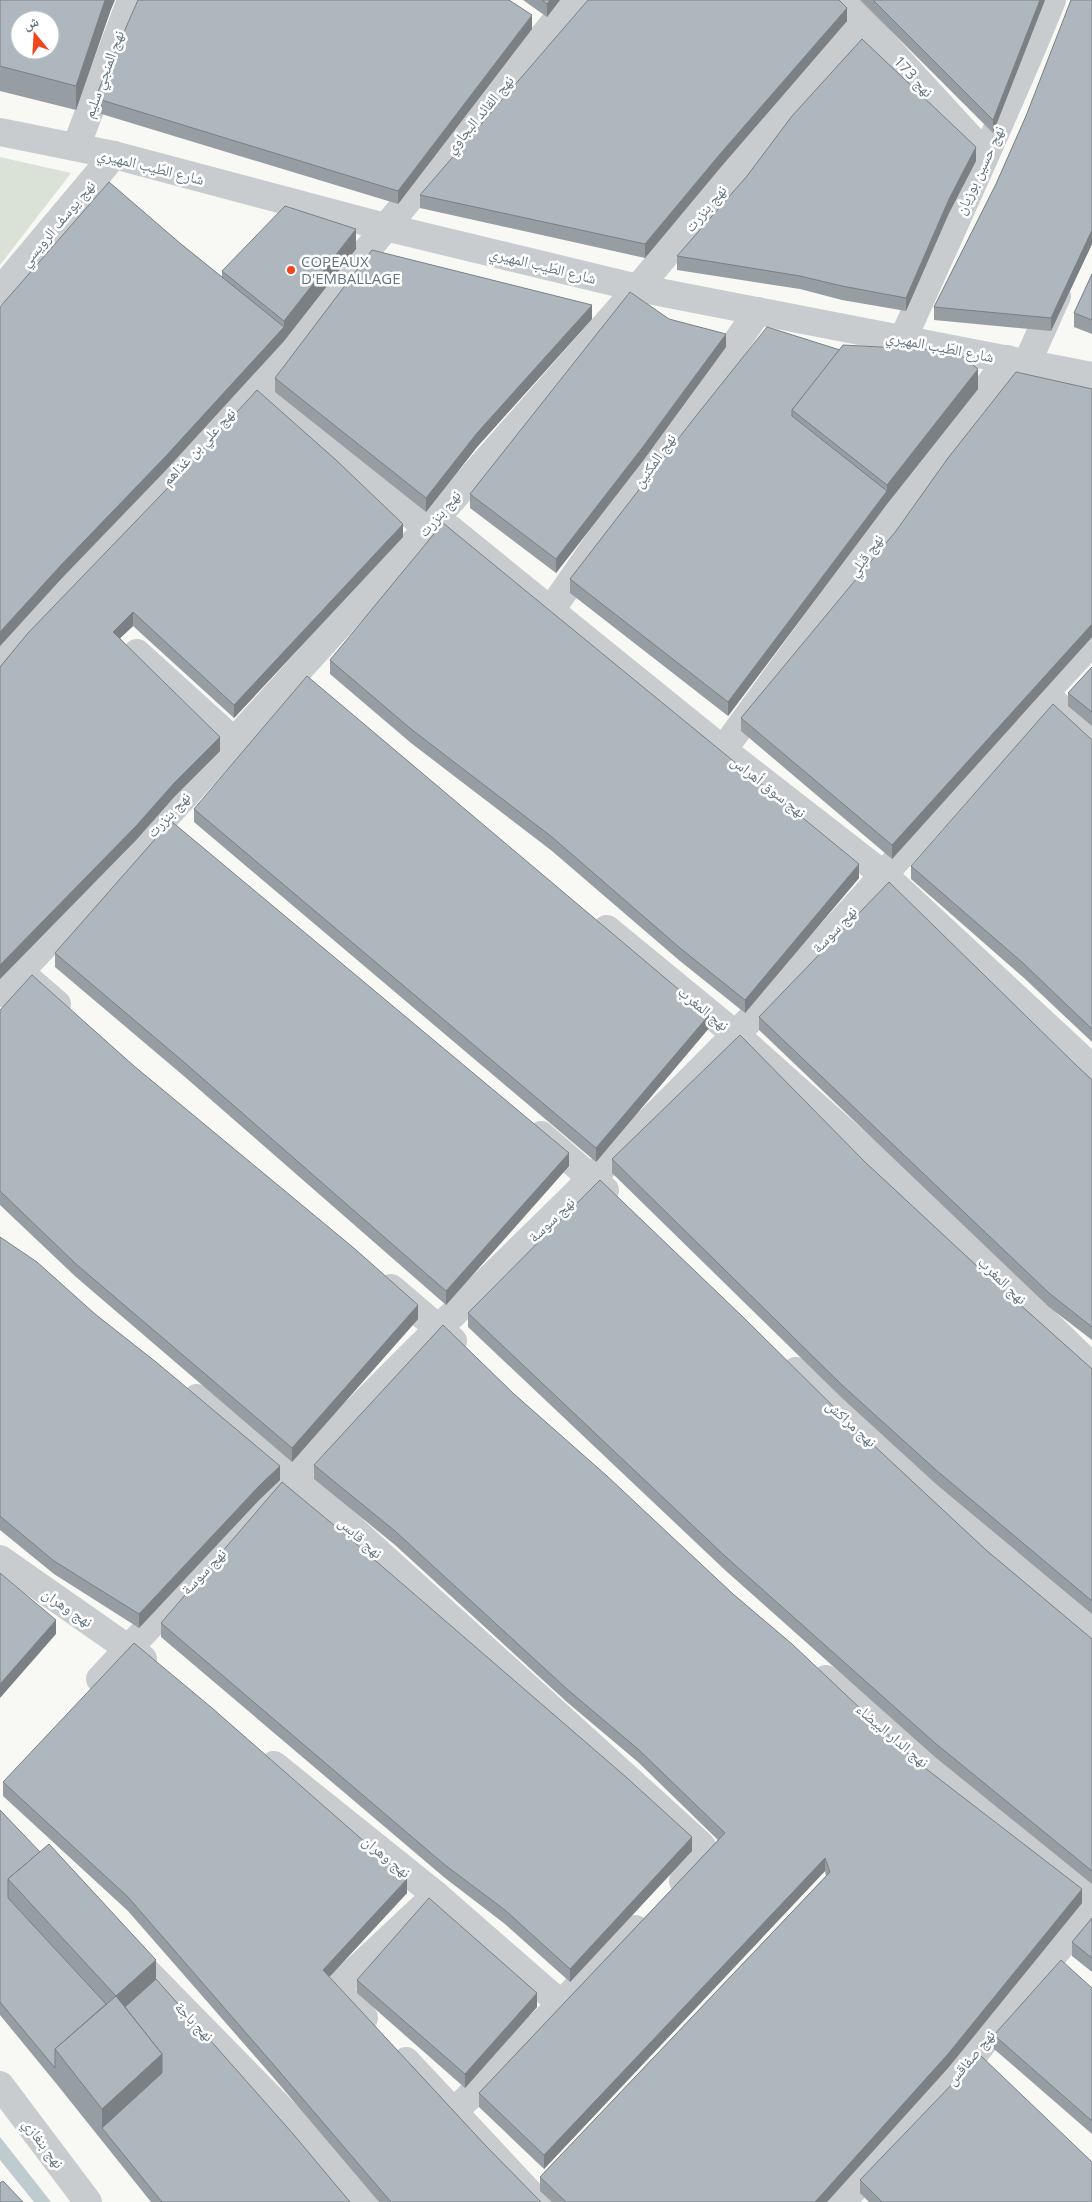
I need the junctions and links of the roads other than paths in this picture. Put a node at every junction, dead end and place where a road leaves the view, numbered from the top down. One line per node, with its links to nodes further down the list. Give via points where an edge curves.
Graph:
1 (130, 0): 7 (street, نهج المنجي سليم)
2 (573, 0): 10 (street, نهج القائد البجاوي, via 539,21)
3 (841, 0): 5 (street, نهج 173)
4 (1052, 0): 8 (street, نهج حسين بوزيان)
5 (861, 19): 8 (street, نهج 173); 12 (street, نهج بنزرت)
6 (0, 132): 7 (street, شارع الطّيب المهيري)
7 (76, 148): 9 (street, شارع الطّيب المهيري)
8 (985, 154): 15 (street, نهج حسين بوزيان)
9 (114, 155): 10 (street, شارع الطّيب المهيري); 13 (street, نهج يوسف الرويسي)
10 (385, 227): 12 (street, شارع الطّيب المهيري); 18 (street, نهج علي بن غذاهم)
11 (1068, 273): 16 (street, نهج قبلي)
12 (638, 288): 14 (street, شارع الطّيب المهيري); 19 (street, نهج بنزرت)
13 (0, 291)
14 (758, 311): 15 (street, شارع الطّيب المهيري); 20 (street, نهج المكنين)
15 (903, 339): 16 (street, شارع الطّيب المهيري)
16 (1018, 361): 17 (street, شارع الطّيب المهيري); 29 (street, نهج قبلي)
17 (1092, 376)
18 (256, 385): 19 (street, نهج سوق أهراس); 23 (street, نهج علي بن غذاهم)
19 (431, 523): 20 (street, نهج سوق أهراس); 24 (street, نهج بنزرت)
20 (551, 610): 29 (street, نهج سوق أهراس)
21 (1092, 642): 26 (street, نهج سوسة)
22 (137, 653): 28 (street)
23 (0, 655)
24 (294, 674): 25 (street); 28 (street, نهج بنزرت)
25 (317, 692)
26 (1044, 694): 27 (street); 30 (street, نهج سوسة)
27 (1092, 737)
28 (234, 741): 32 (street, نهج بنزرت, via 170,828)
29 (723, 750): 30 (street, نهج سوق أهراس)
30 (884, 875): 35 (street, نهج سوسة); 36 (street, نهج سوق أهراس)
31 (591, 916): 35 (street, نهج المغرب)
32 (20, 972): 33 (street, نهج بنزرت); 34 (street)
33 (0, 993)
34 (73, 1018)
35 (736, 1034): 38 (street, نهج سوسة); 44 (street, نهج المغرب, via 922,1201)
36 (1092, 1068)
37 (524, 1121): 38 (street)
38 (593, 1178): 39 (street); 41 (street, نهج سوسة)
39 (622, 1206)
40 (370, 1270): 41 (street)
41 (439, 1328): 42 (street); 46 (street, نهج سوسة)
42 (468, 1355)
43 (780, 1356): 48 (street, نهج مراكش, via 860,1431)
44 (1092, 1367)
45 (178, 1382): 46 (street, نهج قابس)
46 (294, 1476): 49 (street, نهج سوسة); 60 (street, نهج قابس, via 701,1845 706,1854)
47 (0, 1559): 49 (street, نهج وهران)
48 (1092, 1630)
49 (129, 1648): 51 (street, نهج وهران); 52 (street, نهج سوسة)
50 (808, 1662): 55 (street, نهج الدار البيضاء)
51 (160, 1672)
52 (82, 1699)
53 (252, 1747): 54 (street, نهج وهران)
54 (436, 1895): 60 (street, نهج وهران); 64 (street, via 343,1982 340,1990)
55 (1092, 1900)
56 (1092, 1907): 58 (street, نهج صفاقس)
57 (130, 1955): 69 (street, نهج باجة, via 288,2116)
58 (1049, 1960): 59 (street); 61 (street, نهج صفاقس)
59 (1070, 1979)
60 (561, 2004): 64 (street)
61 (971, 2058): 62 (street); 67 (street, نهج صفاقس)
62 (992, 2078)
63 (0, 2085): 68 (street, نهج بنغازي)
64 (455, 2111): 66 (street)
65 (550, 2172): 66 (street)
66 (534, 2198)
67 (844, 2201)
68 (88, 2202)
69 (364, 2202)

